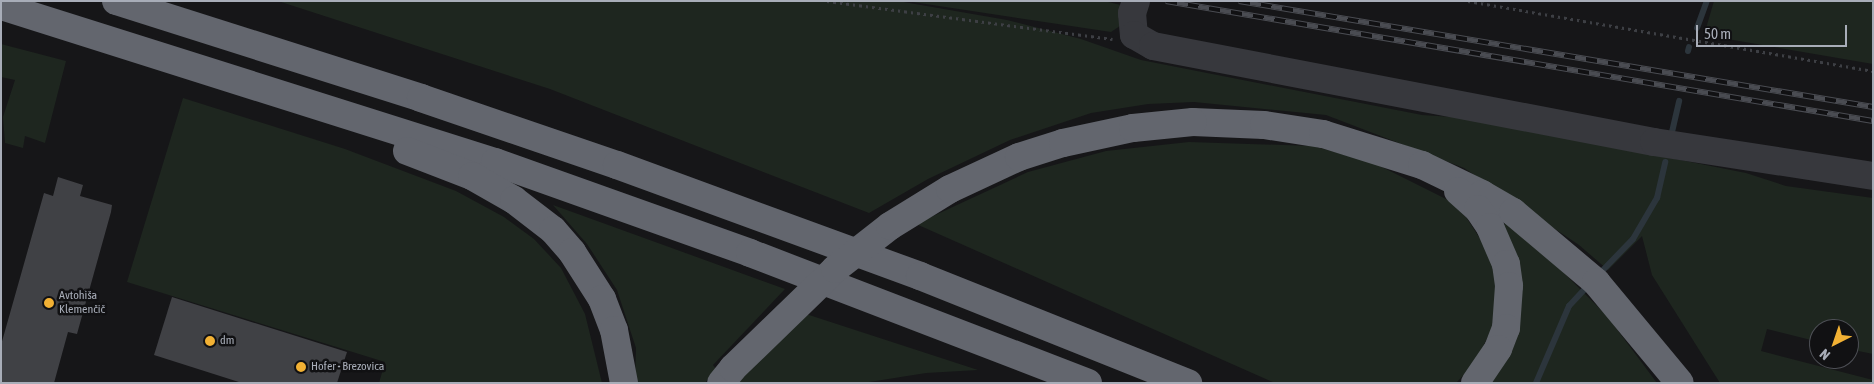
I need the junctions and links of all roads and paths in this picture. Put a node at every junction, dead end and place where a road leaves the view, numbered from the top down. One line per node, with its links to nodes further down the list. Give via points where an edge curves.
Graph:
1 (116, 1): 14 (highway, via 617,164 920,276)
2 (827, 1): 6 (path, via 1104,40)
3 (1136, 1): 6 (street, via 1132,19)
4 (1468, 1): 7 (path)
5 (1, 6): 8 (highway)
6 (1134, 35): 10 (street, via 1153,46 1393,93 1654,142)
7 (1873, 71)
8 (323, 106): 12 (highway, via 364,137 472,176 521,204 553,230 572,252 602,299 614,330); 13 (highway, via 714,240)
9 (1422, 166): 11 (highway, bridge, via 1323,134 1264,125 1193,122 1133,128 1063,143 1019,157 950,189 890,226 835,269); 15 (highway, via 1478,209 1497,240 1506,264 1509,286 1506,328 1498,350); 16 (highway, via 1513,212 1569,257 1616,304)
10 (1873, 176)
11 (727, 375)
12 (624, 383)
13 (1088, 383)
14 (1188, 383)
15 (1475, 383)
16 (1680, 383)

